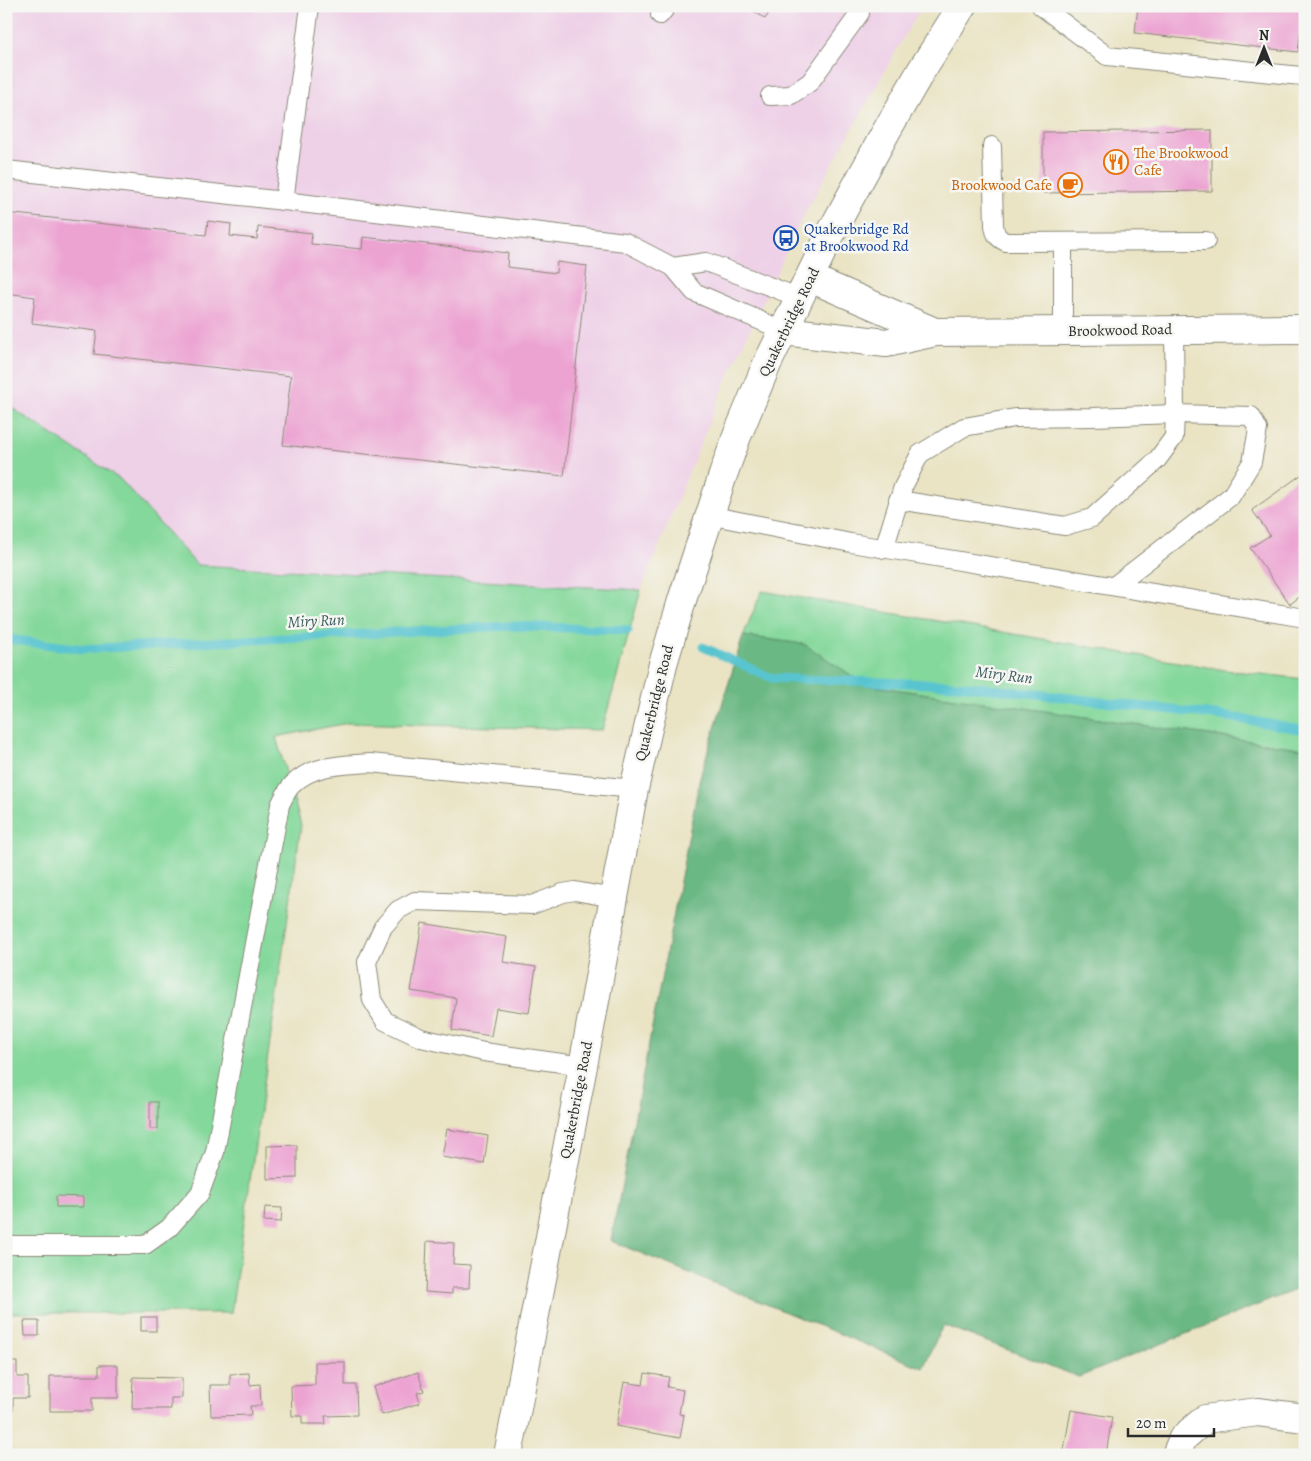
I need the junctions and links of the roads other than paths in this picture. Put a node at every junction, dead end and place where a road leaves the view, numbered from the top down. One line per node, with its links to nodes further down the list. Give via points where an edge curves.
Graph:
1 (310, 6): 9 (lane)
2 (860, 6): 6 (lane, via 860,13 810,82 791,95)
3 (962, 6): 13 (main road, Quakerbridge Road, via 887,130)
4 (1041, 6): 5 (lane, via 1107,56)
5 (1301, 76)
6 (770, 96)
7 (992, 146): 10 (lane, via 994,225 1000,240)
8 (6, 170): 9 (lane)
9 (284, 201): 12 (lane, via 625,242)
10 (1063, 242): 11 (lane); 17 (lane)
11 (1206, 242)
12 (673, 267): 13 (lane, via 706,262); 15 (lane, via 694,292)
13 (805, 288): 15 (main road, Quakerbridge Road); 18 (main road, Brookwood Road)
14 (1305, 329): 16 (main road, Brookwood Road)
15 (784, 330): 18 (main road, Brookwood Road, via 886,343); 21 (main road, Quakerbridge Road, via 737,436)
16 (1174, 330): 17 (main road, Brookwood Road); 19 (lane)
17 (1063, 331): 18 (main road, Brookwood Road)
18 (935, 332)
19 (1175, 414): 20 (lane, via 1015,418 964,427 920,454); 20 (lane, via 1174,437 1157,460 1092,518 1065,526); 23 (lane, via 1251,416 1258,429 1252,462 1231,496)
20 (898, 500): 22 (lane)
21 (708, 516): 22 (lane); 25 (main road, Quakerbridge Road, via 663,664)
22 (884, 549): 23 (lane)
23 (1114, 586): 24 (lane)
24 (1305, 618)
25 (634, 789): 26 (main road, Quakerbridge Road); 28 (lane, via 370,763 331,765 311,772 292,785 280,805 215,1152 200,1193 169,1228 145,1244)
26 (613, 898): 27 (main road, Quakerbridge Road); 27 (lane, via 575,891 532,906 416,901 398,910 383,927 367,962 372,1000 385,1021 421,1038 484,1052)
27 (583, 1066): 30 (main road, Quakerbridge Road)
28 (6, 1245)
29 (1305, 1418): 31 (main road, via 1258,1412 1205,1419 1183,1438)
30 (508, 1455)
31 (1176, 1455)

